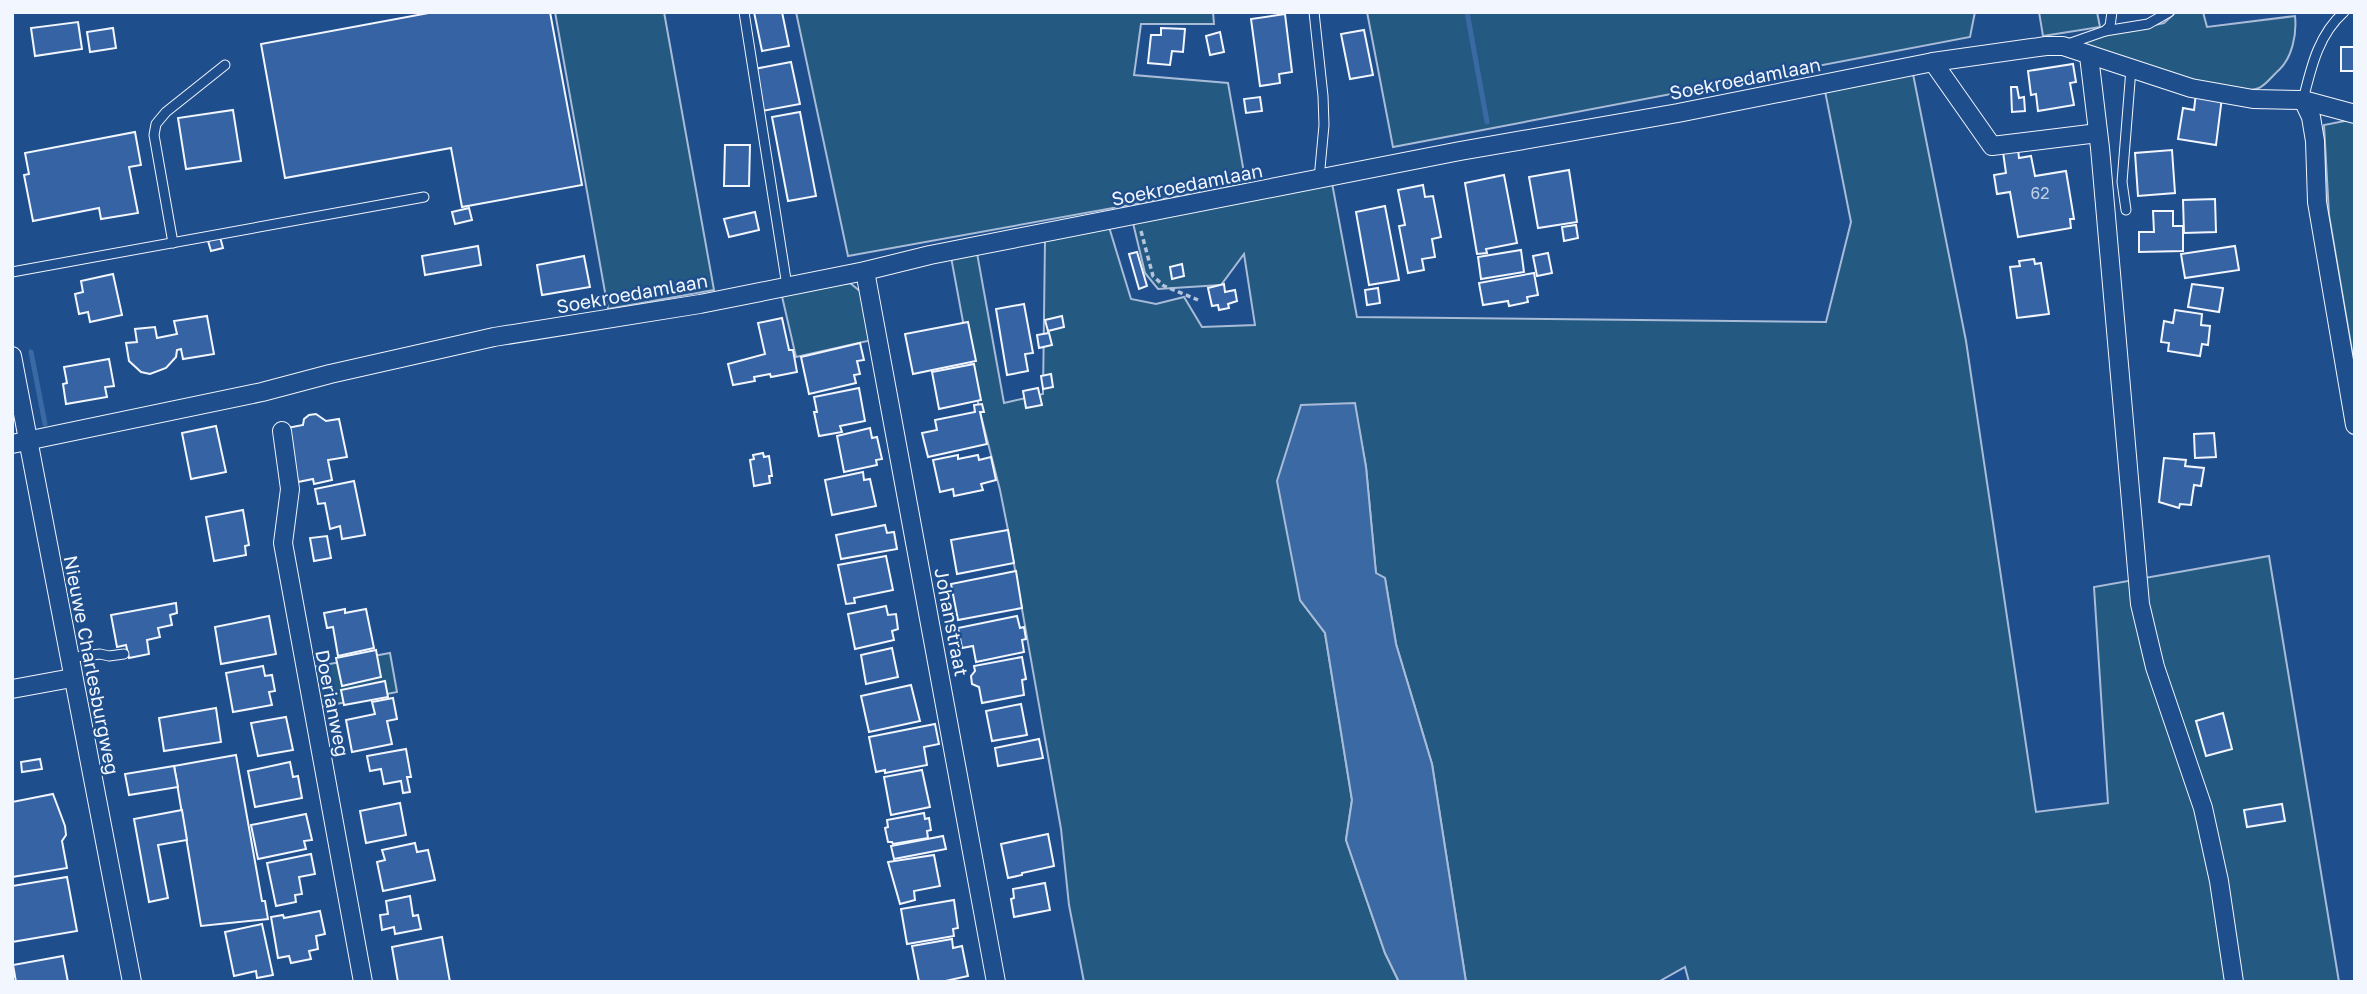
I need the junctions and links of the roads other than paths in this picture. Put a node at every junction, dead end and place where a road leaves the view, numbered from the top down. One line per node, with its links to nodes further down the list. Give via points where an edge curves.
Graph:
1 (744, 12): 21 (lane)
2 (1314, 12): 15 (lane, via 1324,125)
3 (2112, 12): 6 (lane)
4 (2169, 12): 6 (lane, via 2147,24)
5 (2344, 12): 12 (lane, via 2318,49)
6 (2105, 31): 7 (lane)
7 (2063, 46): 8 (street, Soekroedamlaan); 9 (street, Soekroedamlaan)
8 (2089, 56): 11 (street, Soekroedamlaan); 14 (street)
9 (1933, 62): 14 (street, via 1992,146); 15 (street, Soekroedamlaan)
10 (225, 65): 18 (lane, via 156,124 154,135)
11 (2132, 69): 12 (street, Soekroedamlaan, via 2190,88 2253,99); 17 (lane, via 2122,181)
12 (2303, 100): 13 (street, Soekroedamlaan); 23 (street, via 2315,141 2317,202)
13 (2355, 114)
14 (2098, 132): 33 (street, via 2140,604 2155,667 2203,808)
15 (1319, 179): 19 (street, Soekroedamlaan)
16 (424, 197): 18 (lane)
17 (2126, 210)
18 (173, 243): 20 (lane)
19 (864, 271): 21 (street, Soekroedamlaan); 32 (street, Johanstraat)
20 (12, 272)
21 (788, 286): 25 (street, Soekroedamlaan, via 494,337 262,392)
22 (12, 356): 25 (street, Nieuwe Charlesburgweg)
23 (2355, 425)
24 (282, 431): 31 (street, Doerianweg, via 290,489 283,543)
25 (20, 442): 27 (street, Nieuwe Charlesburgweg)
26 (124, 654): 27 (lane)
27 (68, 658): 28 (street, Nieuwe Charlesburgweg)
28 (72, 678): 29 (street); 30 (street, Nieuwe Charlesburgweg)
29 (12, 689)
30 (132, 982)
31 (363, 982)
32 (996, 982)
33 (2234, 982)

